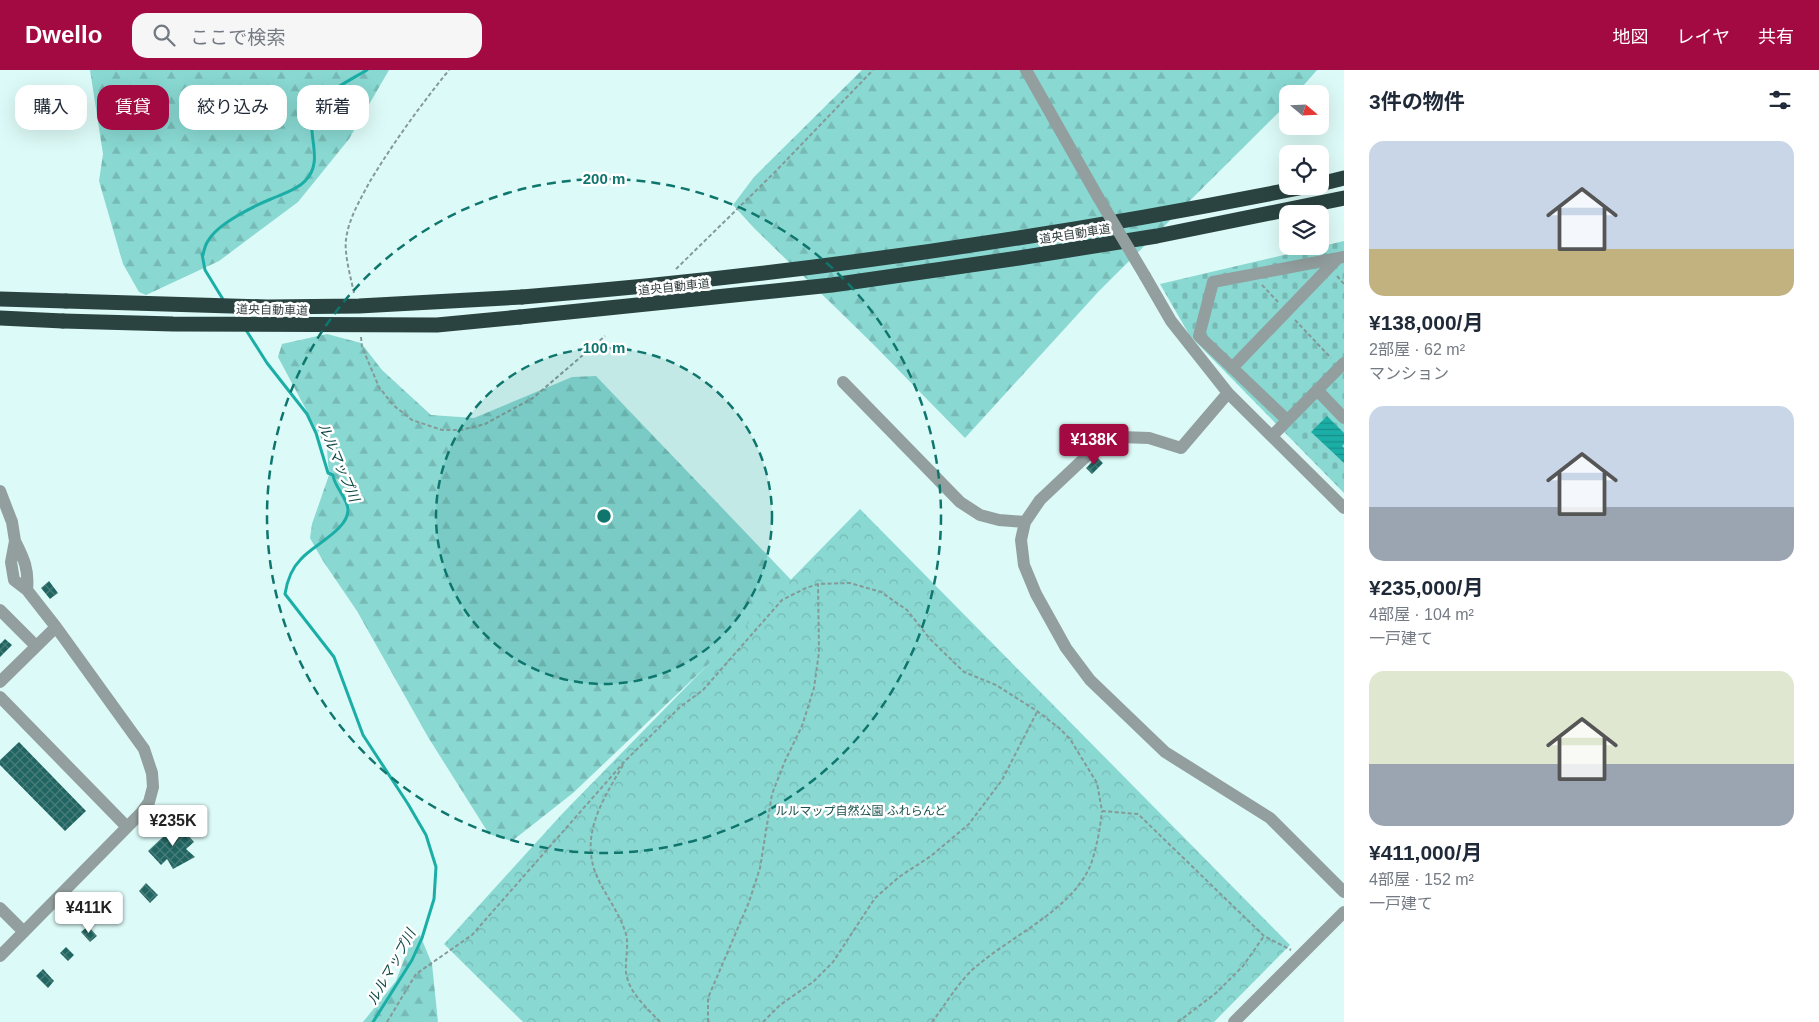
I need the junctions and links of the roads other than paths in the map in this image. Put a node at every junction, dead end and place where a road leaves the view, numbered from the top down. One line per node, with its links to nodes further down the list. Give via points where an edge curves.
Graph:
1 (1026, 70): 13 (street, bridge, via 1170,321)
2 (1344, 178): 3 (highway)
3 (1329, 182)
4 (1279, 191): 7 (highway, 道央自動車道, bridge, via 1020,238 755,275 522,297 359,306 267,307)
5 (1344, 198): 8 (highway, 道央自動車道, bridge, via 1157,236 832,285 427,326 173,324)
6 (1340, 258): 10 (street); 10 (street, via 1213,282 1198,336)
7 (0, 299)
8 (0, 318)
9 (1342, 365): 12 (street)
10 (1232, 368): 15 (street)
11 (843, 382): 19 (street, via 960,502 980,515)
12 (1317, 390): 14 (street); 15 (street)
13 (1228, 393): 16 (street); 19 (street, via 1181,448 1149,438 1120,438 1092,450 1040,500)
14 (1344, 418)
15 (1287, 420): 16 (street)
16 (1272, 436): 18 (street)
17 (0, 491): 21 (street, via 12,522 14,541 25,561 27,590)
18 (1344, 508)
19 (1025, 522): 26 (street, via 1021,540 1024,565 1066,648 1090,680 1165,752 1270,818)
20 (0, 610): 22 (street)
21 (56, 627): 22 (street); 25 (street, via 144,749 153,787 149,802)
22 (36, 646): 23 (street)
23 (0, 682)
24 (0, 697): 25 (street)
25 (127, 827): 29 (street)
26 (1344, 892)
27 (0, 908): 29 (street)
28 (1344, 912): 31 (street)
29 (24, 932): 30 (street)
30 (0, 956)
31 (1234, 1022)

